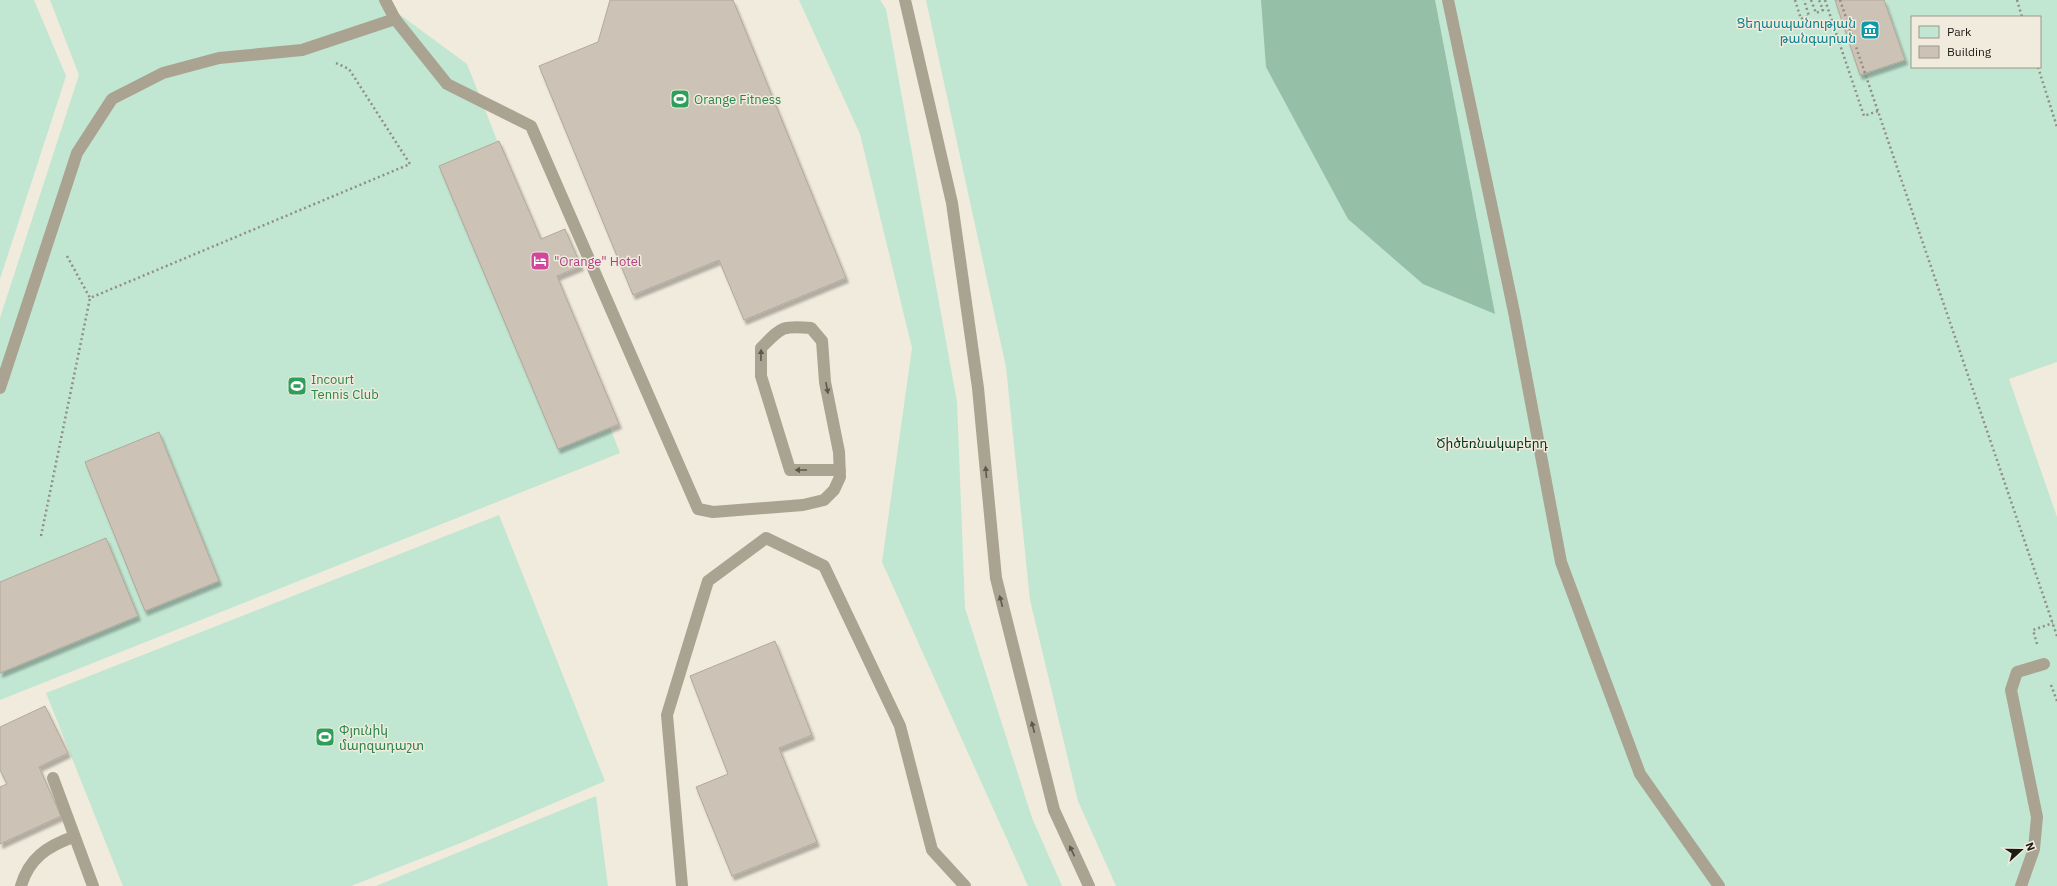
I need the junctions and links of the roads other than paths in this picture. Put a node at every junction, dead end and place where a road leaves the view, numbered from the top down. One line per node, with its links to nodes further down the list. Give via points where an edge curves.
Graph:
1 (385, 0): 4 (street)
2 (905, 0): 14 (street, one-way to 2, via 1054,810 996,578 978,388 952,203)
3 (1448, 0): 15 (street, via 1514,312 1561,562 1640,774)
4 (395, 20): 5 (street, via 302,50 219,58 163,73 112,99 77,153); 6 (street, via 447,84 531,126 698,509 713,512 803,505 824,500 834,490 840,477)
5 (0, 388)
6 (840, 470): 6 (street, one-way to 6, via 790,470 761,376 761,348 781,329 792,326 811,328 822,341 825,382 839,452)
7 (2044, 664): 16 (street, via 2017,672 2011,690 2037,818 2034,848)
8 (53, 778): 9 (street)
9 (74, 837): 10 (street, via 51,845 35,859); 11 (street)
10 (21, 886)
11 (93, 886)
12 (682, 886): 13 (street, via 667,715 708,581 766,538 824,566 900,726 932,850)
13 (965, 886)
14 (1089, 886)
15 (1719, 886)
16 (2021, 886)

